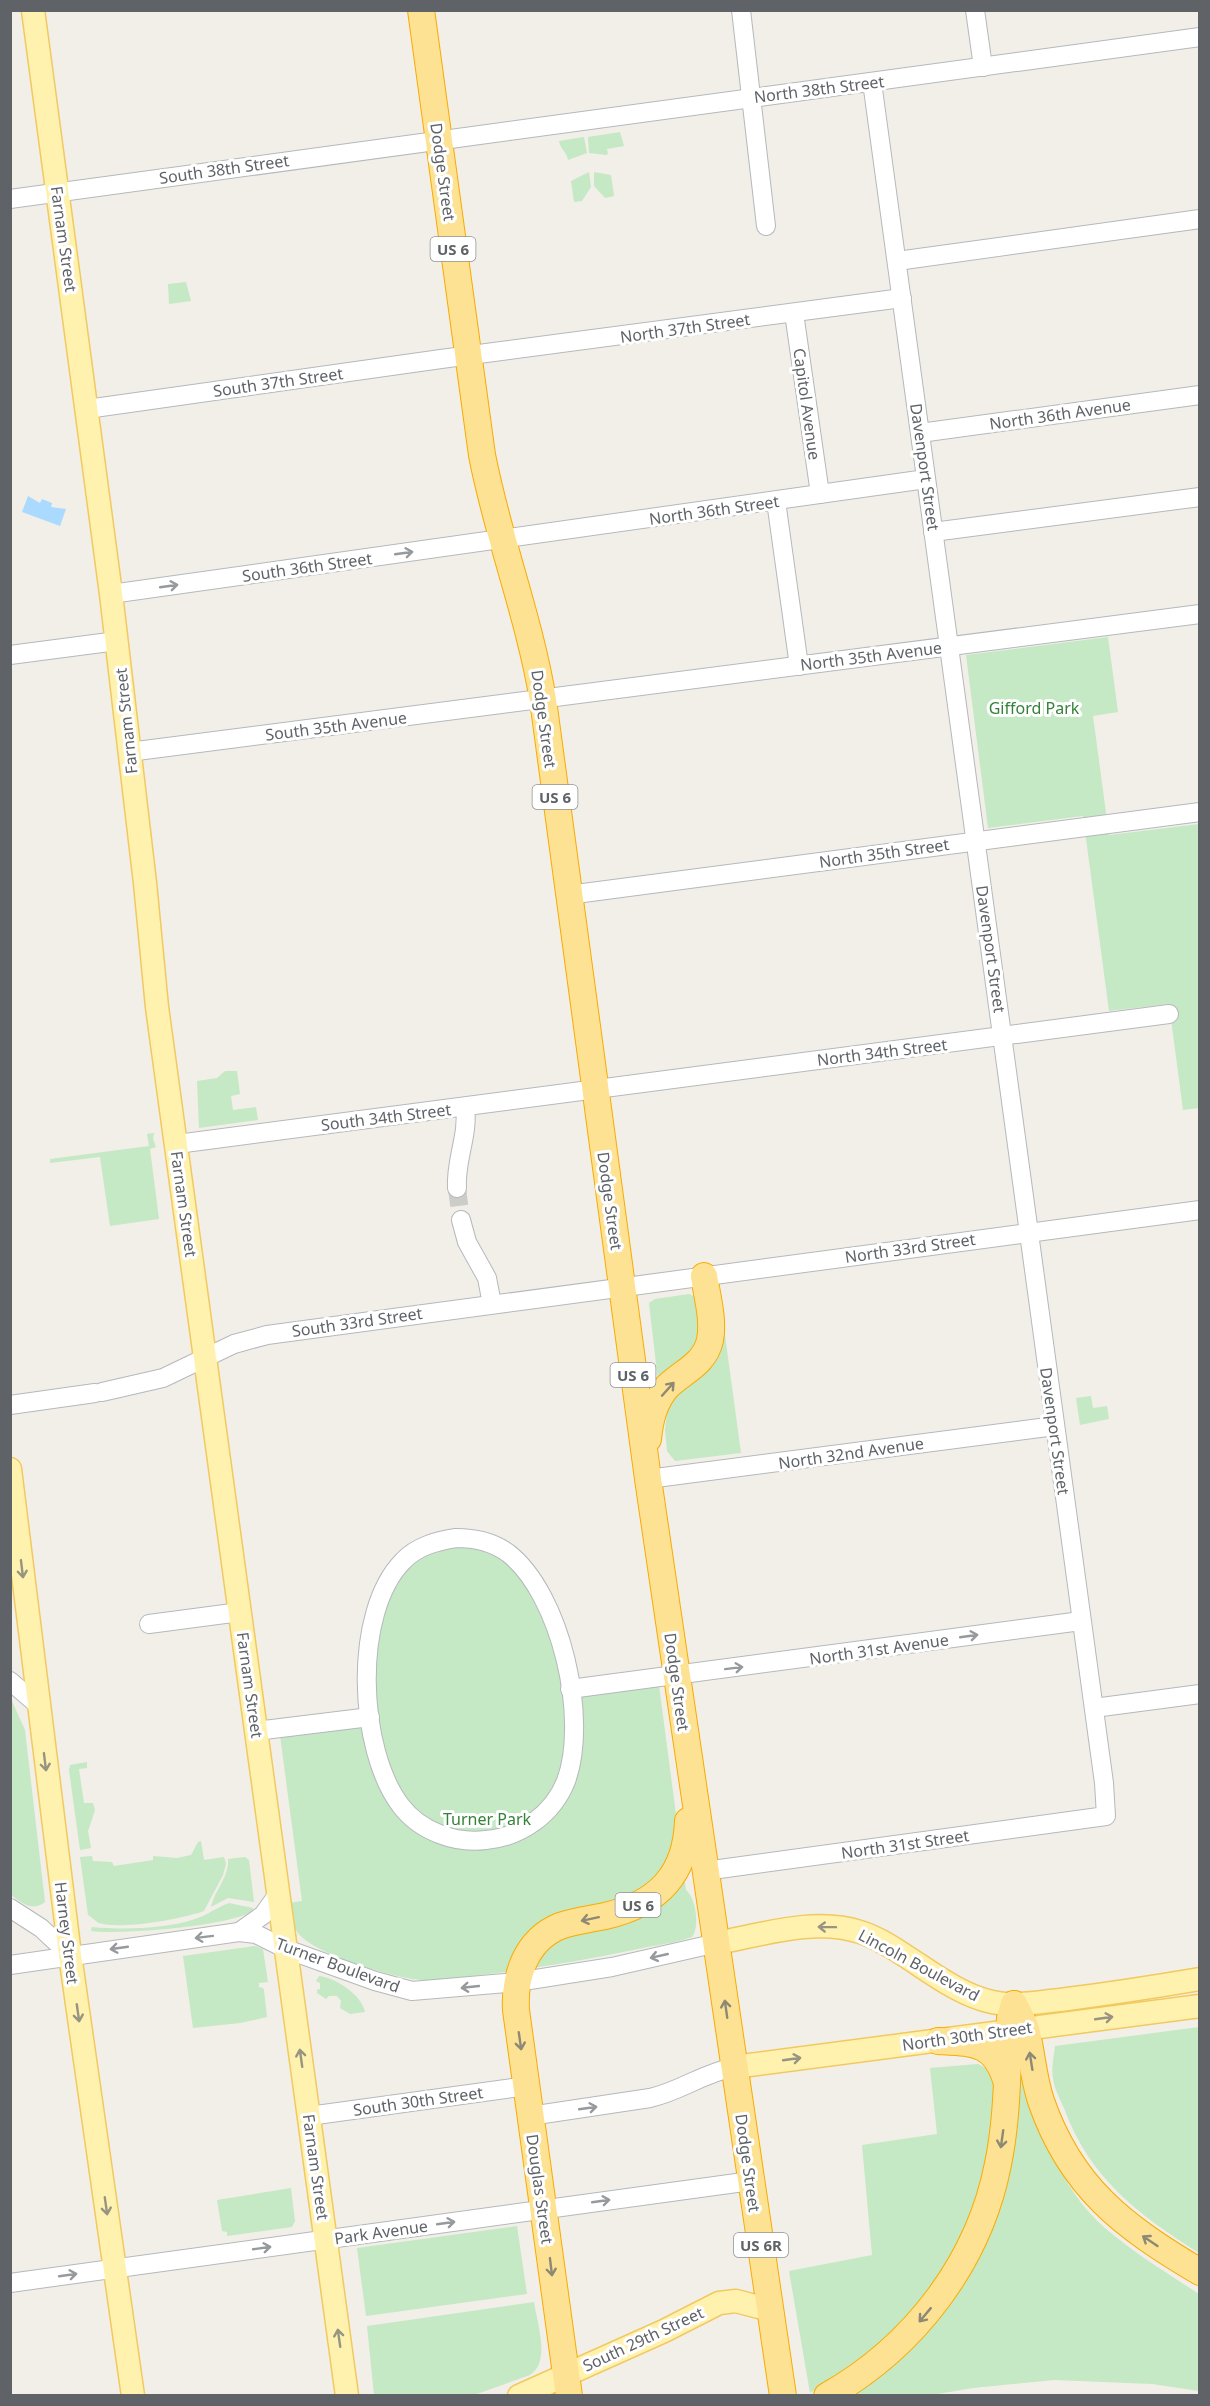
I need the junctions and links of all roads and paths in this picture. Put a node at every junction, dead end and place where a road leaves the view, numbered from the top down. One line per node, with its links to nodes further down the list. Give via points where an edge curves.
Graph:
1 (33, 10): 10 (main road, Farnam Street)
2 (421, 10): 9 (highway, Dodge Street / US 6)
3 (741, 10): 8 (street)
4 (975, 10): 6 (street)
5 (1200, 37): 6 (street, North 38th Street)
6 (982, 67): 7 (street, North 38th Street)
7 (872, 82): 8 (street, North 38th Street); 14 (street, Davenport Street)
8 (751, 97): 9 (street, North 38th Street); 13 (street)
9 (439, 141): 10 (street, South 38th Street); 17 (highway, Dodge Street / US 6)
10 (58, 192): 11 (street, South 38th Street); 19 (main road, Farnam Street)
11 (10, 199)
12 (1200, 219): 14 (street)
13 (766, 226)
14 (897, 261): 15 (street, Davenport Street)
15 (902, 298): 16 (street, North 37th Street); 20 (street, Davenport Street)
16 (794, 313): 17 (street, North 37th Street); 22 (street, Capitol Avenue)
17 (468, 356): 19 (street, South 37th Street); 26 (highway, Dodge Street / US 6, via 482,455)
18 (1200, 395): 20 (street, North 36th Avenue)
19 (87, 409): 27 (main road, Farnam Street)
20 (920, 433): 21 (street, Davenport Street)
21 (926, 479): 22 (street, North 36th Street); 25 (street, Davenport Street)
22 (820, 495): 24 (street, North 36th Street)
23 (1200, 497): 25 (street)
24 (776, 501): 26 (street, North 36th Street); 32 (street)
25 (933, 531): 30 (street, Davenport Street)
26 (502, 540): 27 (street, South 36th Street, one-way to 26); 33 (highway, Dodge Street / US 6, via 529,629)
27 (111, 594): 29 (main road, Farnam Street)
28 (1200, 614): 30 (street, North 35th Avenue)
29 (117, 641): 31 (street); 34 (main road, Farnam Street)
30 (949, 646): 32 (street, North 35th Avenue); 36 (street, Davenport Street)
31 (10, 655)
32 (799, 666): 33 (street, North 35th Avenue)
33 (543, 700): 34 (street, South 35th Avenue); 37 (highway, Dodge Street / US 6)
34 (129, 752): 42 (main road, Farnam Street, via 157,1007)
35 (1200, 812): 36 (street, North 35th Street)
36 (976, 840): 37 (street, North 35th Street); 39 (street, Davenport Street)
37 (568, 895): 40 (highway, Dodge Street / US 6)
38 (1169, 1014): 39 (street, North 34th Street)
39 (1003, 1036): 40 (street, North 34th Street); 46 (street, Davenport Street)
40 (595, 1090): 41 (street, South 34th Street); 48 (highway, Dodge Street / US 6)
41 (465, 1107): 42 (street, South 34th Street); 43 (street, via 466,1128 457,1165)
42 (177, 1144): 50 (main road, Farnam Street)
43 (457, 1188)
44 (1200, 1210): 46 (street, North 33rd Street)
45 (461, 1220): 49 (street, via 467,1242 487,1278)
46 (1029, 1233): 47 (street, North 33rd Street); 52 (street, Davenport Street)
47 (704, 1276): 48 (street, North 33rd Street); 54 (highway, one-way to 47, via 655,1407 667,1387 702,1357 710,1340)
48 (621, 1287): 49 (street, South 33rd Street); 54 (highway, Dodge Street / US 6)
49 (492, 1304): 50 (street, South 33rd Street, via 260,1336)
50 (205, 1358): 51 (street, South 33rd Street, via 163,1378 98,1393); 55 (main road, Farnam Street)
51 (10, 1405)
52 (1055, 1426): 54 (street, North 32nd Avenue); 56 (street, Davenport Street)
53 (10, 1469): 62 (main road, Harney Street, one-way to 62)
54 (646, 1471): 58 (highway, Dodge Street / US 6)
55 (240, 1612): 57 (street); 65 (main road, Farnam Street)
56 (1081, 1621): 58 (street, North 31st Avenue, one-way to 56); 63 (street, Davenport Street)
57 (153, 1624)
58 (676, 1675): 60 (street, North 31st Avenue); 66 (highway, Dodge Street / US 6)
59 (10, 1681): 62 (street)
60 (570, 1689): 64 (street, via 573,1744 562,1788 537,1819 518,1832 493,1839 470,1841 446,1836 427,1828 405,1810 383,1772); 64 (street, via 557,1634 527,1573 506,1552 491,1544 448,1539 407,1557 384,1589 374,1618 369,1652)
61 (1200, 1694): 63 (street)
62 (38, 1706): 76 (main road, Harney Street, one-way to 76)
63 (1094, 1708): 67 (street, Davenport Street)
64 (370, 1717): 65 (street)
65 (256, 1731): 70 (main road, Farnam Street)
66 (689, 1770): 68 (highway, Dodge Street / US 6R); 69 (highway, US 6, via 685,1851)
67 (1106, 1816): 68 (street, North 31st Street)
68 (705, 1871): 72 (highway, Dodge Street / US 6R)
69 (664, 1887): 72 (highway, via 687,1885); 79 (highway, US 6, one-way to 79, via 632,1908 549,1932 528,1953)
70 (278, 1894): 73 (street, via 263,1915); 75 (main road, Farnam Street)
71 (10, 1908): 76 (street, via 42,1928)
72 (711, 1910): 74 (highway, Dodge Street / US 6R)
73 (239, 1932): 75 (street, Turner Boulevard, via 255,1934); 76 (street, Turner Boulevard, one-way to 76)
74 (717, 1943): 79 (street, Turner Boulevard, one-way to 79, via 612,1967); 80 (main road, Lincoln Boulevard, one-way to 74, via 970,1994 872,1936 849,1929 806,1928); 84 (highway, Dodge Street / US 6R, one-way to 74)
75 (286, 1949): 79 (street, Turner Boulevard, one-way to 75, via 406,1990); 87 (main road, Farnam Street, one-way to 75)
76 (70, 1955): 77 (street, Turner Boulevard); 92 (main road, Harney Street, one-way to 92)
77 (10, 1965)
78 (1200, 1979): 80 (main road, North 30th Street)
79 (517, 1982): 86 (highway, Douglas Street / US 6, one-way to 86, via 516,2010)
80 (1014, 2004): 82 (highway)
81 (1200, 2006): 82 (main road, North 30th Street, one-way to 81)
82 (1017, 2029): 83 (main road, North 30th Street); 85 (highway); 93 (highway, one-way to 82, via 1129,2227 1089,2189 1054,2132)
83 (938, 2041): 84 (main road, North 30th Street, one-way to 83); 85 (highway, via 979,2045 997,2058)
84 (734, 2067): 88 (street, one-way to 84, via 650,2098 714,2071); 89 (highway, Dodge Street / US 6R)
85 (1006, 2081): 101 (highway, one-way to 101, via 998,2165 970,2247 941,2294 906,2337 859,2376)
86 (526, 2086): 87 (street, South 30th Street); 88 (highway, Douglas Street / US 6)
87 (309, 2116): 91 (main road, Farnam Street)
88 (531, 2116): 90 (highway, Douglas Street / US 6)
89 (751, 2181): 90 (street, Park Avenue, one-way to 89); 95 (highway, Dodge Street / US 6R)
90 (543, 2209): 91 (street, Park Avenue, one-way to 90); 96 (highway, Douglas Street / US 6, one-way to 96)
91 (325, 2240): 92 (street, Park Avenue, one-way to 91); 98 (main road, Farnam Street, one-way to 91)
92 (115, 2268): 94 (street, Park Avenue, one-way to 92); 97 (main road, Harney Street)
93 (1200, 2272)
94 (10, 2283)
95 (770, 2310): 96 (main road, South 29th Street, via 736,2301 719,2303); 100 (highway, Dodge Street / US 6R)
96 (568, 2385): 99 (main road, South 29th Street)
97 (133, 2396)
98 (347, 2396)
99 (519, 2396)
100 (783, 2396)
101 (827, 2396)

